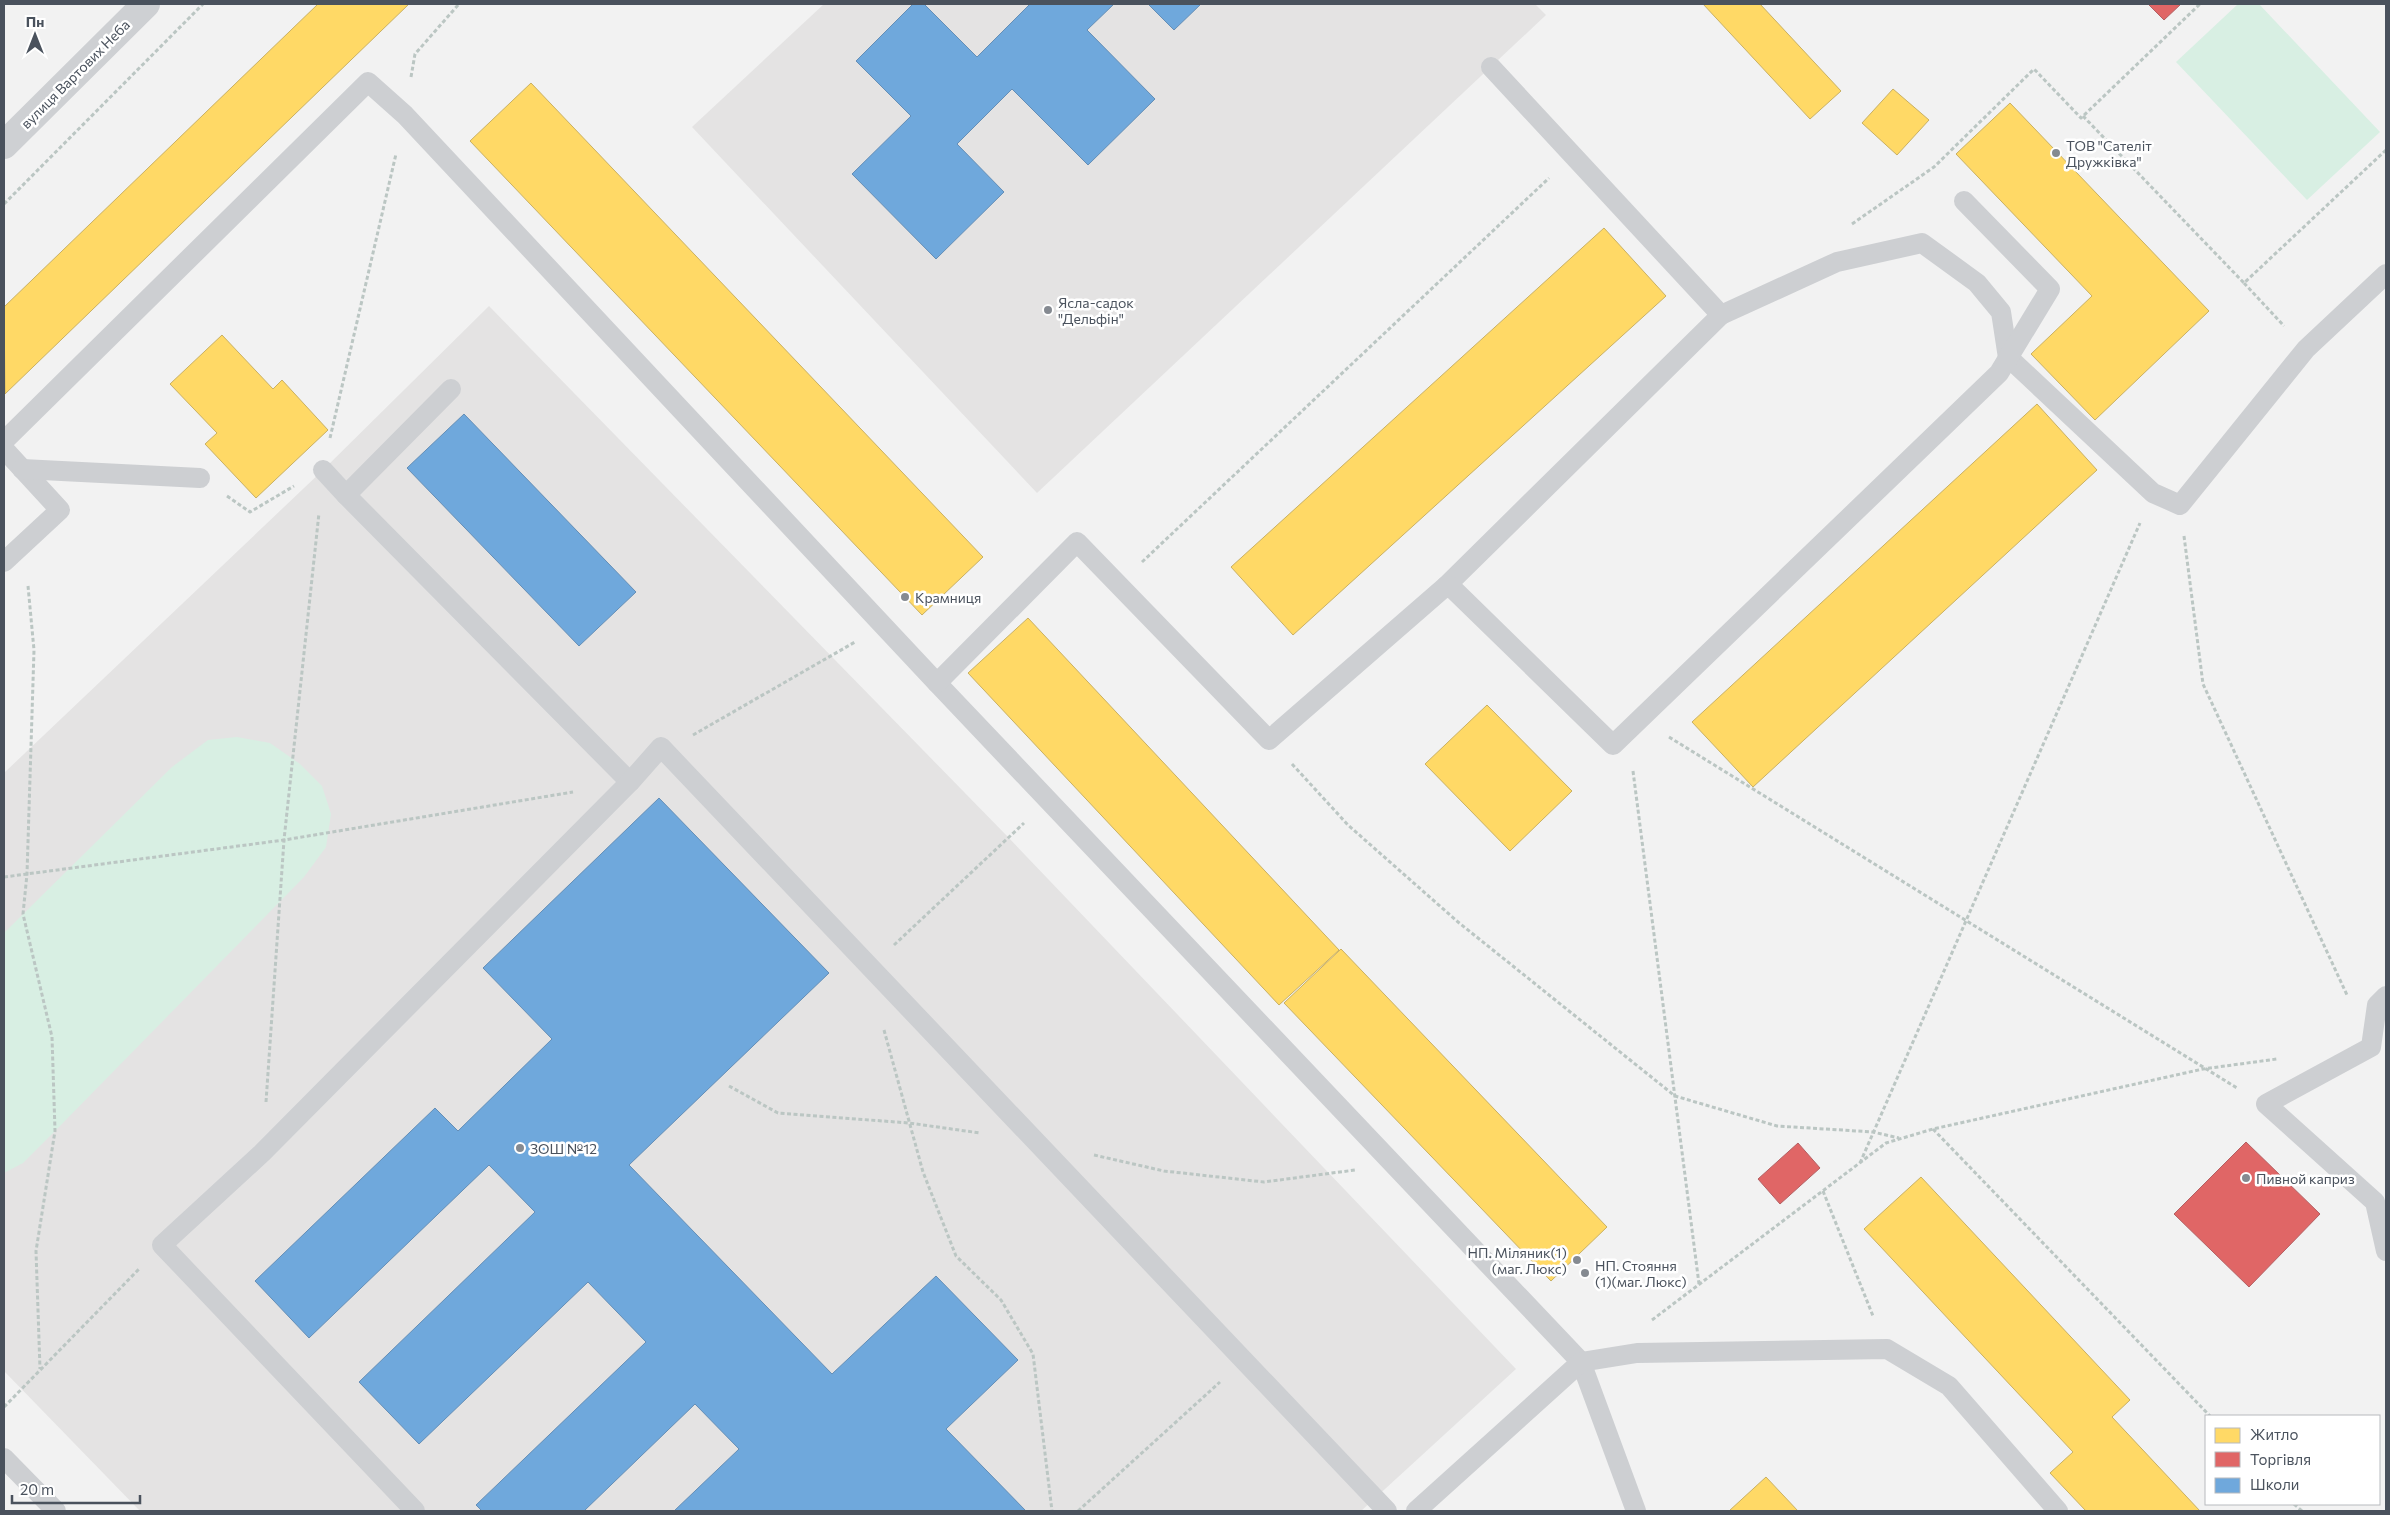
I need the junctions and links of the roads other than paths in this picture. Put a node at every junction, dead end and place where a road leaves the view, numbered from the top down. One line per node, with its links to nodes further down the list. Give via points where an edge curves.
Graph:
1 (146, 4): 3 (street, вулиця Вартових Неба)
2 (1491, 67): 6 (lane)
3 (4, 145)
4 (1964, 201): 7 (lane, via 2050,289)
5 (2386, 274): 7 (lane, via 2306,349 2180,505 2153,493)
6 (1721, 316): 7 (lane, via 1837,262 1922,243 1977,283 2001,312); 16 (lane)
7 (2008, 358): 16 (lane, via 1999,373 1613,745 1450,586)
8 (451, 389): 14 (lane)
9 (4, 441): 17 (lane, via 368,82 405,115)
10 (4, 449): 11 (lane)
11 (22, 469): 13 (lane); 15 (lane, via 60,510)
12 (323, 470): 14 (lane)
13 (200, 478)
14 (346, 495): 18 (lane)
15 (4, 562)
16 (1446, 586): 17 (lane, via 1269,740 1077,542)
17 (937, 683): 21 (lane)
18 (630, 782): 24 (lane, via 262,1153 162,1245); 25 (lane, via 661,747)
19 (2386, 996): 20 (lane, via 2377,1005 2371,1047 2266,1104 2375,1202)
20 (2386, 1252)
21 (1580, 1362): 26 (lane); 27 (lane); 28 (lane, via 1637,1353 1887,1349 1949,1386)
22 (4, 1458): 23 (lane)
23 (56, 1511)
24 (415, 1511)
25 (1386, 1511)
26 (1416, 1511)
27 (1636, 1511)
28 (2058, 1511)

